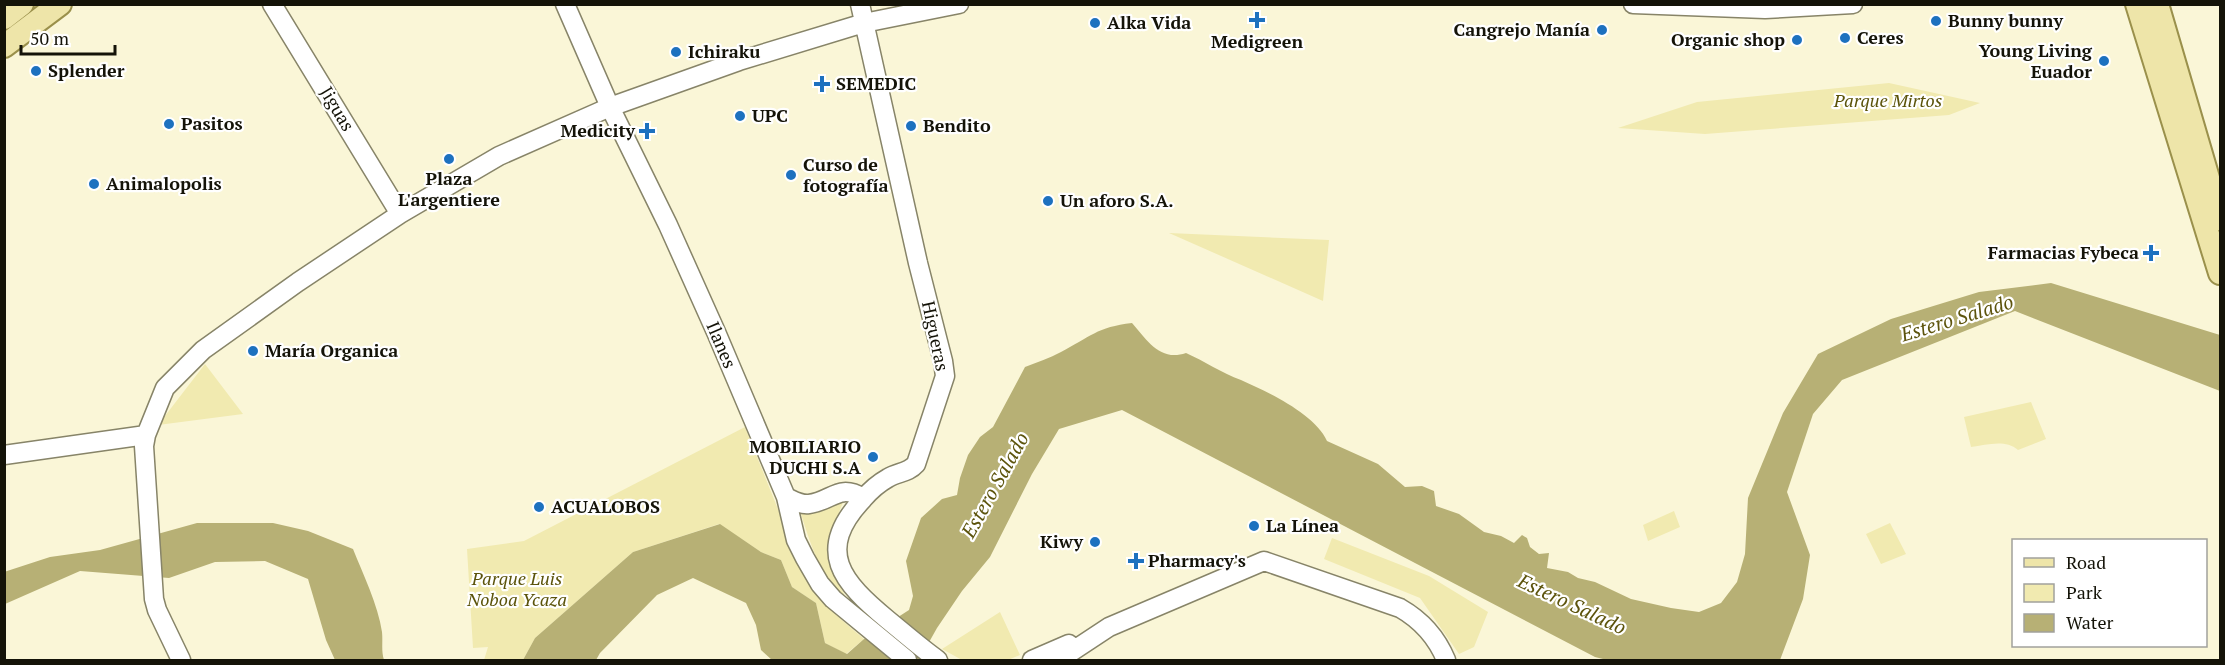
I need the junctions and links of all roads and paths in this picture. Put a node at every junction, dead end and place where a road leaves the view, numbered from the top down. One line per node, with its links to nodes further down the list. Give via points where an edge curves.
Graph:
1 (22, 4): 11 (main road)
2 (60, 4): 13 (main road)
3 (272, 4): 15 (street, Jiguas)
4 (566, 4): 14 (street, Ilanes)
5 (860, 4): 12 (street, Higueras)
6 (959, 4): 12 (street)
7 (1633, 4): 8 (street, via 1765,9)
8 (1853, 4)
9 (2137, 4): 17 (main road)
10 (2157, 4): 16 (main road)
11 (4, 18)
12 (864, 23): 14 (street, via 739,61); 21 (street, Higueras, via 945,376 916,464 888,477)
13 (4, 46)
14 (610, 107): 15 (street, via 499,156); 20 (street, Ilanes, via 668,225)
15 (400, 214): 18 (street, via 202,350 165,388)
16 (2220, 219)
17 (2220, 273)
18 (146, 435): 19 (street); 23 (street, via 154,599)
19 (4, 455)
20 (786, 496): 21 (street, via 800,504 845,491); 24 (street, Ilanes, via 796,540 820,584)
21 (863, 498): 25 (street, Higueras, via 842,526 837,544 845,579)
22 (1109, 627): 26 (street); 27 (street); 28 (street, via 1264,561 1415,616 1440,644)
23 (181, 660)
24 (907, 660)
25 (938, 660)
26 (1032, 660)
27 (1059, 660)
28 (1446, 660)

